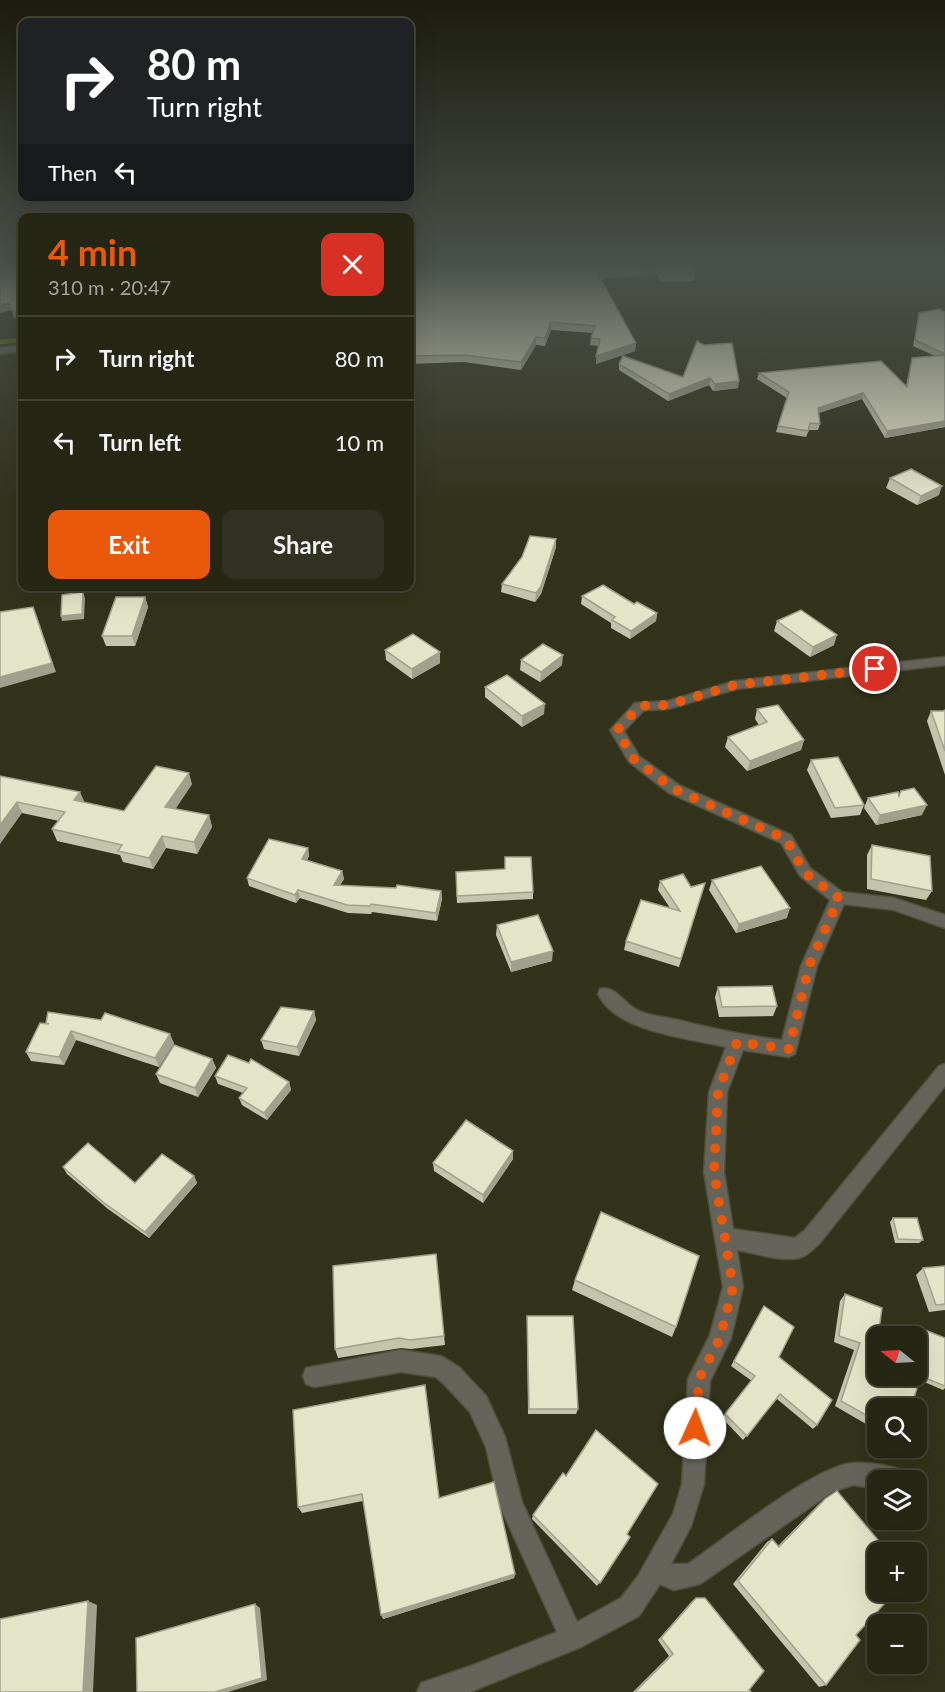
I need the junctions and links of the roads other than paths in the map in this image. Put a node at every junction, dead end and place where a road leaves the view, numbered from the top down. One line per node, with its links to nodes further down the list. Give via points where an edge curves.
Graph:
1 (18, 349): 2 (street)
2 (0, 351)
3 (945, 661): 4 (street, via 735,685 668,705 640,706 617,730 634,759 674,789 786,839 805,873)
4 (839, 898): 5 (street, via 904,905); 7 (street, via 809,966 789,1049)
5 (945, 922)
6 (606, 994): 7 (street, via 618,1008 636,1018)
7 (737, 1042): 9 (street, via 718,1092 714,1172)
8 (945, 1072): 9 (street, via 799,1248)
9 (727, 1238): 12 (street, via 733,1287 720,1338 699,1379 693,1484 683,1518)
10 (314, 1376): 13 (street, via 401,1361 441,1367 451,1375 478,1404 497,1445 511,1504)
11 (867, 1476): 12 (street, via 854,1474 826,1482 692,1576 674,1578)
12 (656, 1570): 13 (street, via 630,1607)
13 (572, 1638): 14 (street)
14 (430, 1692)

